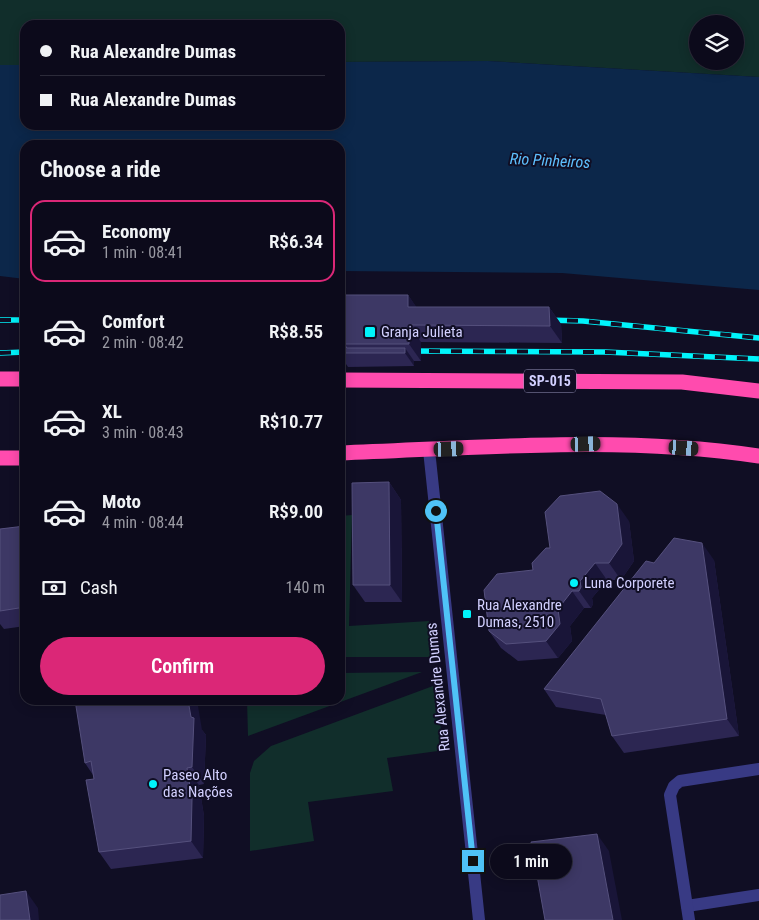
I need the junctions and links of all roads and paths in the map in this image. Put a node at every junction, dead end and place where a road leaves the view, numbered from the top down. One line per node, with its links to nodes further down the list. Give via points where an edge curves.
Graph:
1 (0, 379): 2 (highway)
2 (20, 379)
3 (345, 380): 4 (highway, SP-015, via 682,382)
4 (759, 391)
5 (429, 450): 6 (highway); 7 (highway, via 606,443 722,450); 13 (street, Rua Alexandre Dumas)
6 (345, 453)
7 (759, 456)
8 (0, 458): 9 (highway)
9 (20, 458)
10 (759, 768): 12 (street, via 680,781 674,786 670,795)
11 (759, 895): 12 (street)
12 (687, 906): 14 (street)
13 (479, 920)
14 (689, 920)

